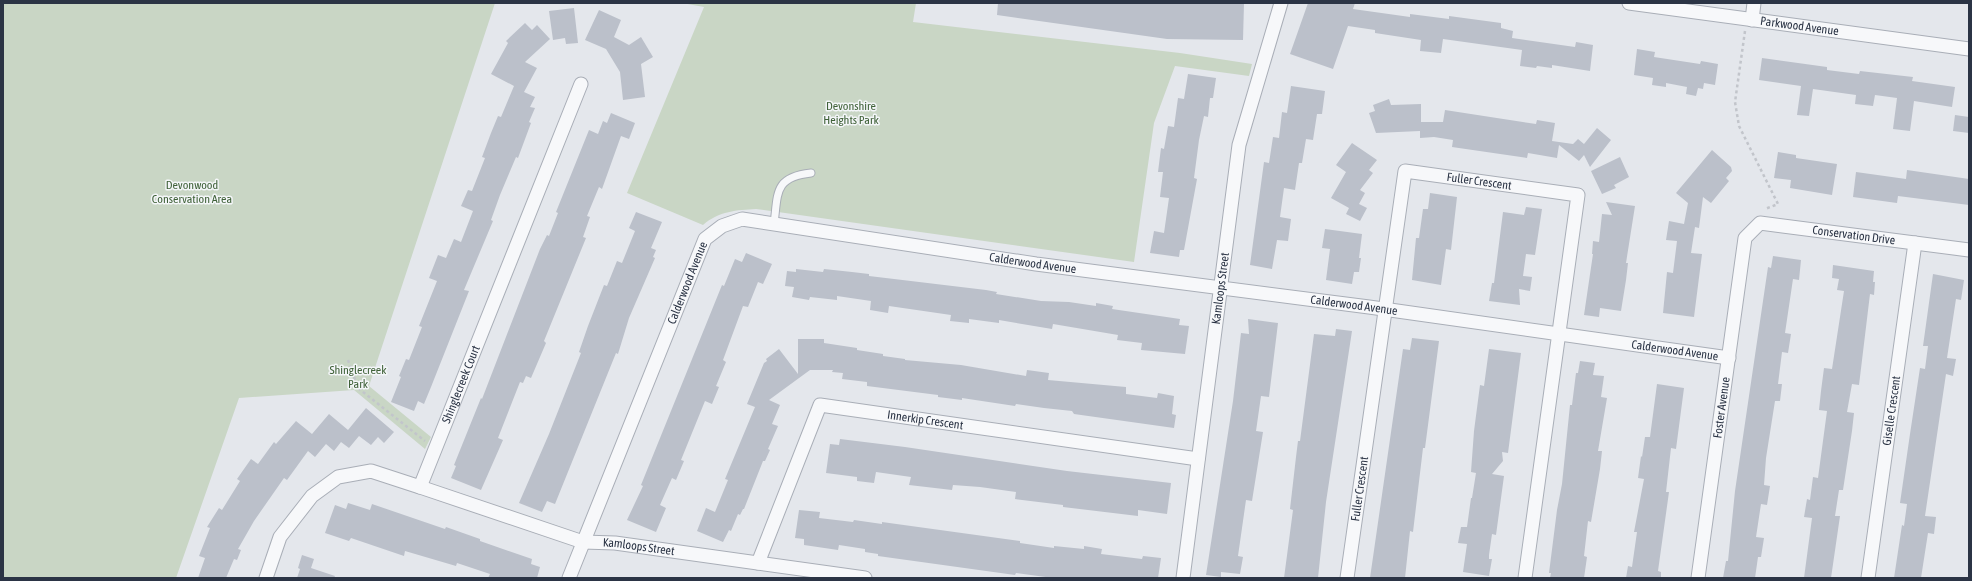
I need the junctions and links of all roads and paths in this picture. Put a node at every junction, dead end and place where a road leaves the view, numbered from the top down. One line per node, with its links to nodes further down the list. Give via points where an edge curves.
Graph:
1 (1281, 3): 13 (street, Kamloops Street, via 1239,145)
2 (1629, 3): 4 (street, Parkwood Avenue)
3 (1754, 3): 4 (street)
4 (1749, 23): 5 (street, Parkwood Avenue); 8 (path, via 1735,102 1739,126 1778,204)
5 (1969, 49)
6 (581, 84): 20 (street, Shinglecreek Court)
7 (811, 173): 9 (lane, via 794,175 784,182 778,193)
8 (1761, 211)
9 (774, 224): 13 (street, Calderwood Avenue, via 1036,264); 21 (street, Calderwood Avenue, via 742,219 722,226 705,239)
10 (1745, 238): 11 (street, Conservation Drive, via 1760,223); 16 (street, Foster Avenue)
11 (1915, 243): 12 (street, Conservation Drive); 30 (street, Giselle Crescent)
12 (1969, 250)
13 (1221, 288): 14 (street, Calderwood Avenue); 19 (street, Kamloops Street)
14 (1385, 310): 15 (street, Calderwood Avenue); 15 (street, Fuller Crescent, via 1405,171 1578,195); 27 (street, Fuller Crescent)
15 (1558, 333): 16 (street, Calderwood Avenue); 28 (street, Fuller Crescent)
16 (1729, 358): 29 (street, Foster Avenue)
17 (348, 360): 18 (path, via 358,388)
18 (428, 443)
19 (1198, 459): 22 (street, Innerkip Crescent, via 820,405); 26 (street, Kamloops Street)
20 (420, 487): 21 (street, Kamloops Street); 23 (street, via 371,471 338,478 312,496 280,537)
21 (583, 542): 22 (street, Kamloops Street, via 615,543); 24 (street, Calderwood Avenue)
22 (758, 563): 25 (street, Kamloops Street)
23 (266, 578)
24 (569, 578)
25 (865, 578)
26 (1183, 578)
27 (1347, 578)
28 (1525, 578)
29 (1698, 578)
30 (1868, 578)

